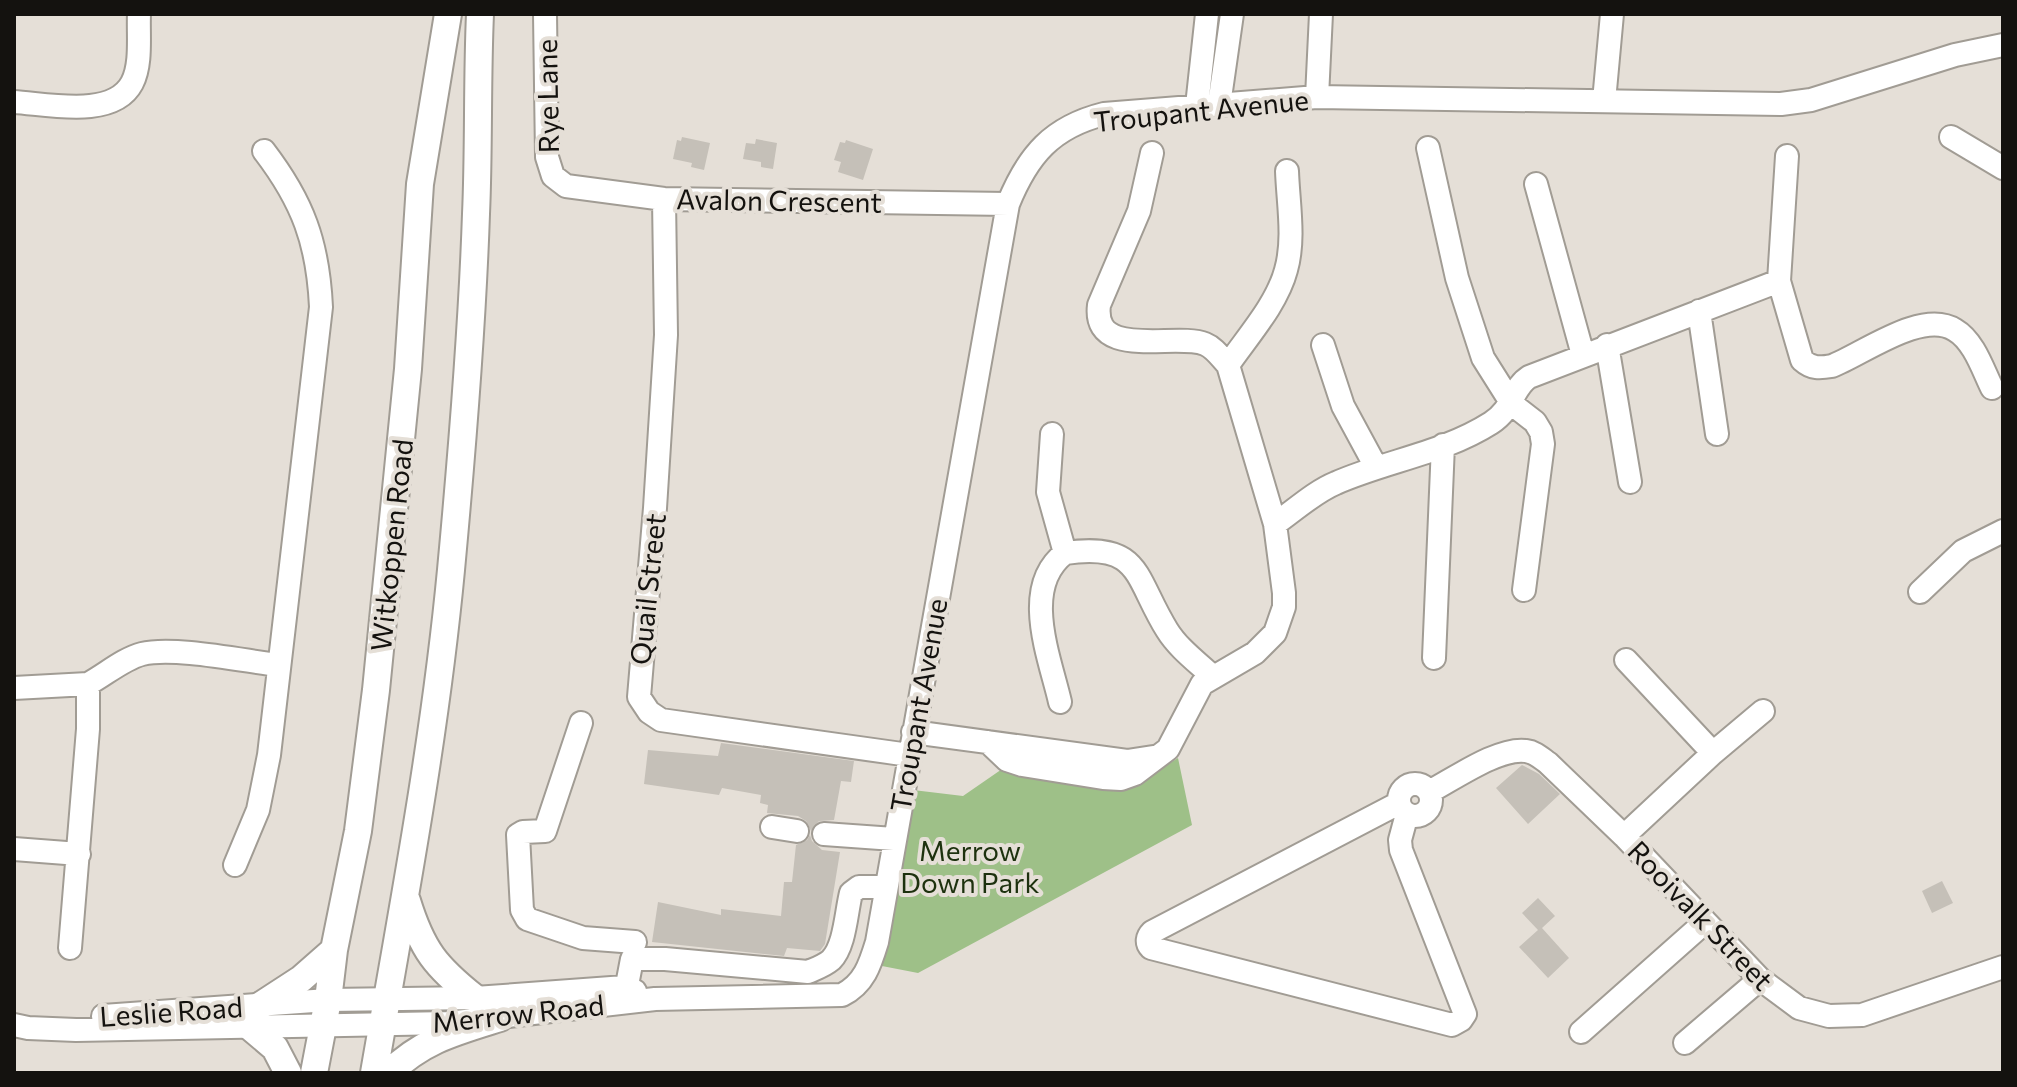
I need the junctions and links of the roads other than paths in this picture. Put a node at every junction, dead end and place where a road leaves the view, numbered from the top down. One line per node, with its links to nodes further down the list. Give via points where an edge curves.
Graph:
1 (139, 14): 12 (street, via 132,84 110,104)
2 (448, 14): 69 (main road, Witkoppen Road, via 420,184 408,369 376,690 358,831)
3 (480, 14): 65 (main road, via 475,245 451,573)
4 (545, 14): 21 (street, Rye Lane, via 547,157)
5 (1207, 14): 13 (street)
6 (1232, 14): 13 (street)
7 (1321, 14): 10 (street)
8 (1612, 14): 11 (street)
9 (2003, 45): 11 (street, Troupant Avenue, via 1797,102)
10 (1317, 97): 11 (street, Troupant Avenue); 13 (street, Troupant Avenue)
11 (1604, 101)
12 (14, 102)
13 (1208, 106): 24 (street, Troupant Avenue, via 1104,114 1074,124 1040,148 1018,178)
14 (1951, 137): 19 (street)
15 (1428, 148): 32 (street, via 1457,278 1483,358)
16 (264, 151): 45 (street, via 303,212 319,271 321,307)
17 (1152, 153): 30 (street, via 1139,211 1099,305 1099,318 1116,338 1194,341 1213,348)
18 (1787, 156): 25 (street)
19 (2003, 168)
20 (1287, 171): 30 (street, via 1287,269 1278,293)
21 (553, 176): 23 (street, Avalon Crescent, via 572,188)
22 (1536, 184): 29 (street)
23 (664, 199): 24 (street, Avalon Crescent); 54 (street, Quail Street, via 666,335 639,697 661,720)
24 (1008, 204): 52 (street, Troupant Avenue)
25 (1779, 281): 26 (street); 31 (street, via 1807,364 1832,366 1916,327 1941,325 1963,337)
26 (1699, 311): 28 (street); 34 (street)
27 (1323, 345): 36 (street, via 1343,406)
28 (1607, 345): 29 (street); 37 (street)
29 (1583, 355): 32 (street, via 1526,378)
30 (1228, 365): 38 (street)
31 (1992, 388)
32 (1512, 404): 35 (street, via 1493,422); 41 (street, via 1535,422 1543,444)
33 (1052, 434): 40 (street, via 1048,492)
34 (1717, 434)
35 (1443, 445): 36 (street); 43 (street)
36 (1376, 467): 38 (street, via 1333,484)
37 (1630, 482)
38 (1275, 524): 46 (street, via 1284,593 1279,625 1255,653)
39 (2003, 531): 42 (street, via 1963,551)
40 (1065, 553): 46 (street, via 1103,550 1130,563 1168,632); 49 (street, via 1049,570 1041,600)
41 (1524, 590)
42 (1920, 592)
43 (1434, 658)
44 (1626, 660): 53 (street)
45 (278, 665): 47 (street, via 172,652 143,654); 63 (street, via 258,810)
46 (1212, 676): 52 (street, via 1202,684 1168,749 1121,779 1022,765 1007,760 988,742)
47 (88, 684): 48 (street); 62 (street)
48 (14, 688)
49 (1060, 702)
50 (1763, 711): 53 (street)
51 (581, 723): 67 (street, via 545,831 518,835 522,910 533,922 583,938)
52 (913, 732): 54 (street, Troupant Avenue)
53 (1713, 753): 59 (street)
54 (909, 755): 60 (street, Troupant Avenue)
55 (1403, 809): 55 (street, via 1400,845 1465,1014 1457,1024 1148,945 1152,932); 59 (street, Rooivalk Street, via 1415,816 1426,811 1429,792 1503,753 1523,751 1548,763)
56 (772, 827): 57 (street)
57 (797, 831)
58 (824, 834): 60 (street)
59 (1624, 836): 66 (street, Rooivalk Street)
60 (894, 839): 64 (street, Troupant Avenue)
61 (14, 849): 62 (street)
62 (79, 854): 68 (street)
63 (235, 865)
64 (886, 887): 70 (street, via 853,891 833,958); 74 (street, Troupant Avenue, via 870,964 864,978)
65 (406, 897): 76 (main road, via 431,958); 77 (main road)
66 (1704, 923): 72 (street, Rooivalk Street); 84 (street)
67 (635, 942)
68 (70, 948)
69 (334, 950): 78 (main road, Witkoppen Road); 79 (main road)
70 (808, 972): 73 (street, via 632,959); 75 (street)
71 (2001, 974): 72 (street, Rooivalk Street, via 1844,1017 1799,1008)
72 (1760, 979): 85 (street)
73 (625, 994): 75 (street, Merrow Road, via 655,999); 76 (street, Merrow Road); 80 (street, Merrow Road)
74 (842, 995): 75 (street, Merrow Road)
75 (807, 996)
76 (475, 998): 77 (street, Merrow Road)
77 (385, 999): 78 (street, Merrow Road); 82 (main road)
78 (328, 1000): 79 (street, Leslie Road); 83 (main road, Witkoppen Road)
79 (255, 1015): 81 (street, Leslie Road, via 76,1030); 83 (street, Leslie Road); 86 (main road)
80 (500, 1018): 82 (street, Merrow Road); 89 (main road, via 430,1042)
81 (14, 1024)
82 (382, 1026): 83 (street, Leslie Road); 88 (main road)
83 (323, 1027): 87 (main road, Witkoppen Road)
84 (1581, 1032)
85 (1685, 1043)
86 (288, 1073)
87 (314, 1073)
88 (374, 1073)
89 (389, 1073)

